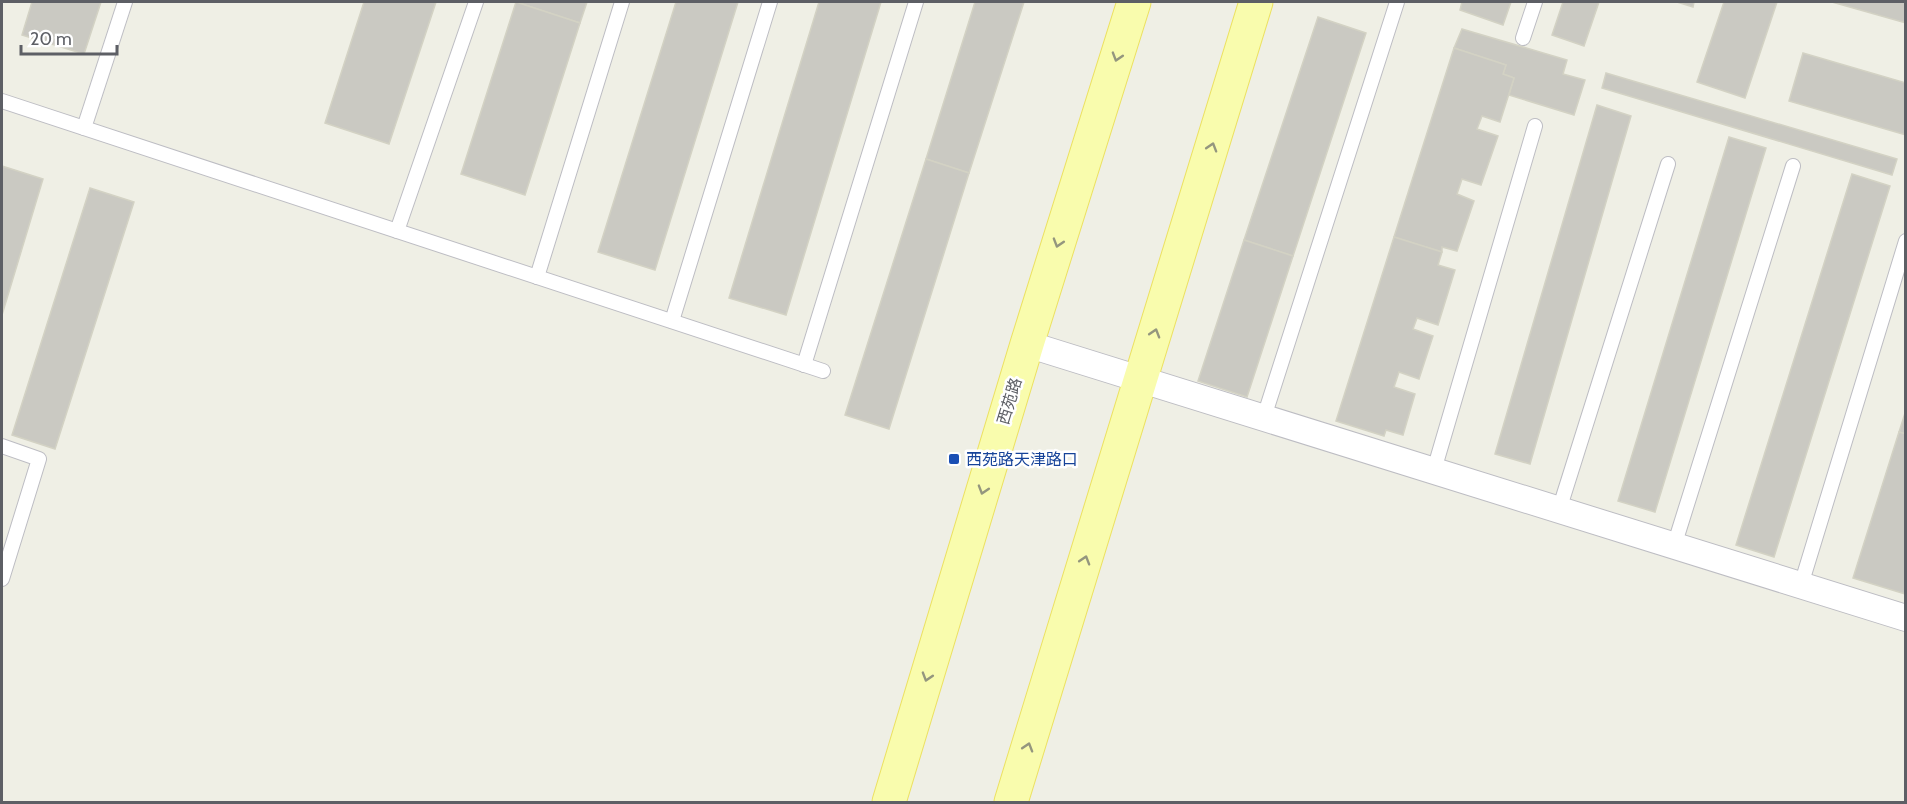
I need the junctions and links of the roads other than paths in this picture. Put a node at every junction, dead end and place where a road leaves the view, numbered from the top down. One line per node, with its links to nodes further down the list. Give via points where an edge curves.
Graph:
1 (125, 2): 13 (lane)
2 (476, 2): 16 (lane)
3 (622, 2): 18 (lane)
4 (770, 2): 19 (lane)
5 (916, 2): 21 (lane)
6 (1134, 2): 20 (main road, 西苑路, one-way to 20)
7 (1256, 2): 23 (main road, one-way to 7)
8 (1397, 2): 24 (lane)
9 (1535, 2): 10 (lane)
10 (1523, 38)
11 (2, 101): 13 (lane)
12 (1535, 126): 26 (lane)
13 (84, 128): 16 (lane)
14 (1668, 164): 27 (lane)
15 (1793, 166): 28 (lane)
16 (397, 231): 18 (lane)
17 (1905, 241): 30 (lane)
18 (537, 277): 19 (lane)
19 (672, 321): 21 (lane)
20 (1027, 344): 23 (street); 32 (main road, 西苑路, one-way to 32)
21 (804, 365): 22 (lane)
22 (823, 371)
23 (1141, 378): 24 (street); 33 (main road, one-way to 23)
24 (1264, 417): 26 (street)
25 (2, 446): 29 (lane, via 39,459)
26 (1434, 470): 27 (street)
27 (1559, 510): 28 (street)
28 (1674, 546): 30 (street)
29 (2, 579)
30 (1801, 585): 31 (street)
31 (1905, 618)
32 (889, 802)
33 (1011, 802)

